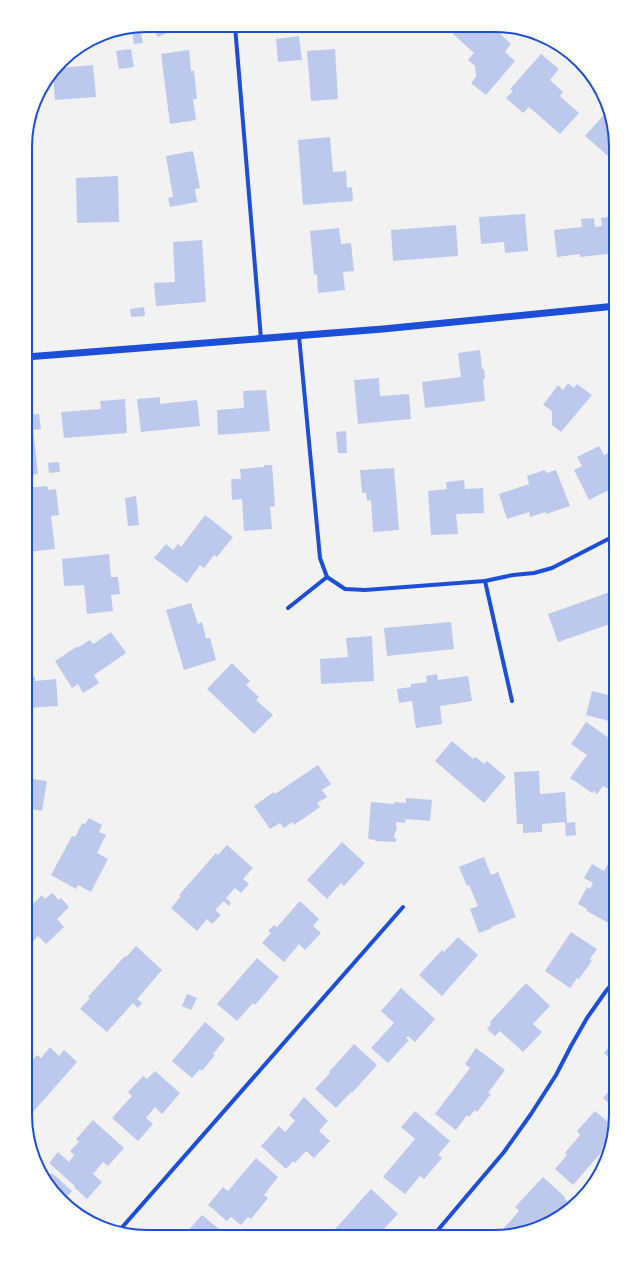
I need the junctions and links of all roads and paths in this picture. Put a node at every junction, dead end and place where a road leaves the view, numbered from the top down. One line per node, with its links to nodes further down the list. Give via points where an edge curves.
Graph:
1 (235, 32): 4 (street)
2 (609, 307): 3 (street)
3 (299, 336): 4 (street); 7 (street, via 320,558)
4 (261, 339): 5 (street)
5 (32, 357)
6 (609, 539): 8 (street, via 552,568)
7 (326, 577): 8 (street, via 345,590); 9 (street)
8 (485, 581): 10 (street)
9 (288, 608)
10 (512, 701)
11 (403, 907): 13 (street)
12 (609, 988): 14 (street, via 587,1018 556,1075 513,1139)
13 (122, 1227)
14 (438, 1230)

